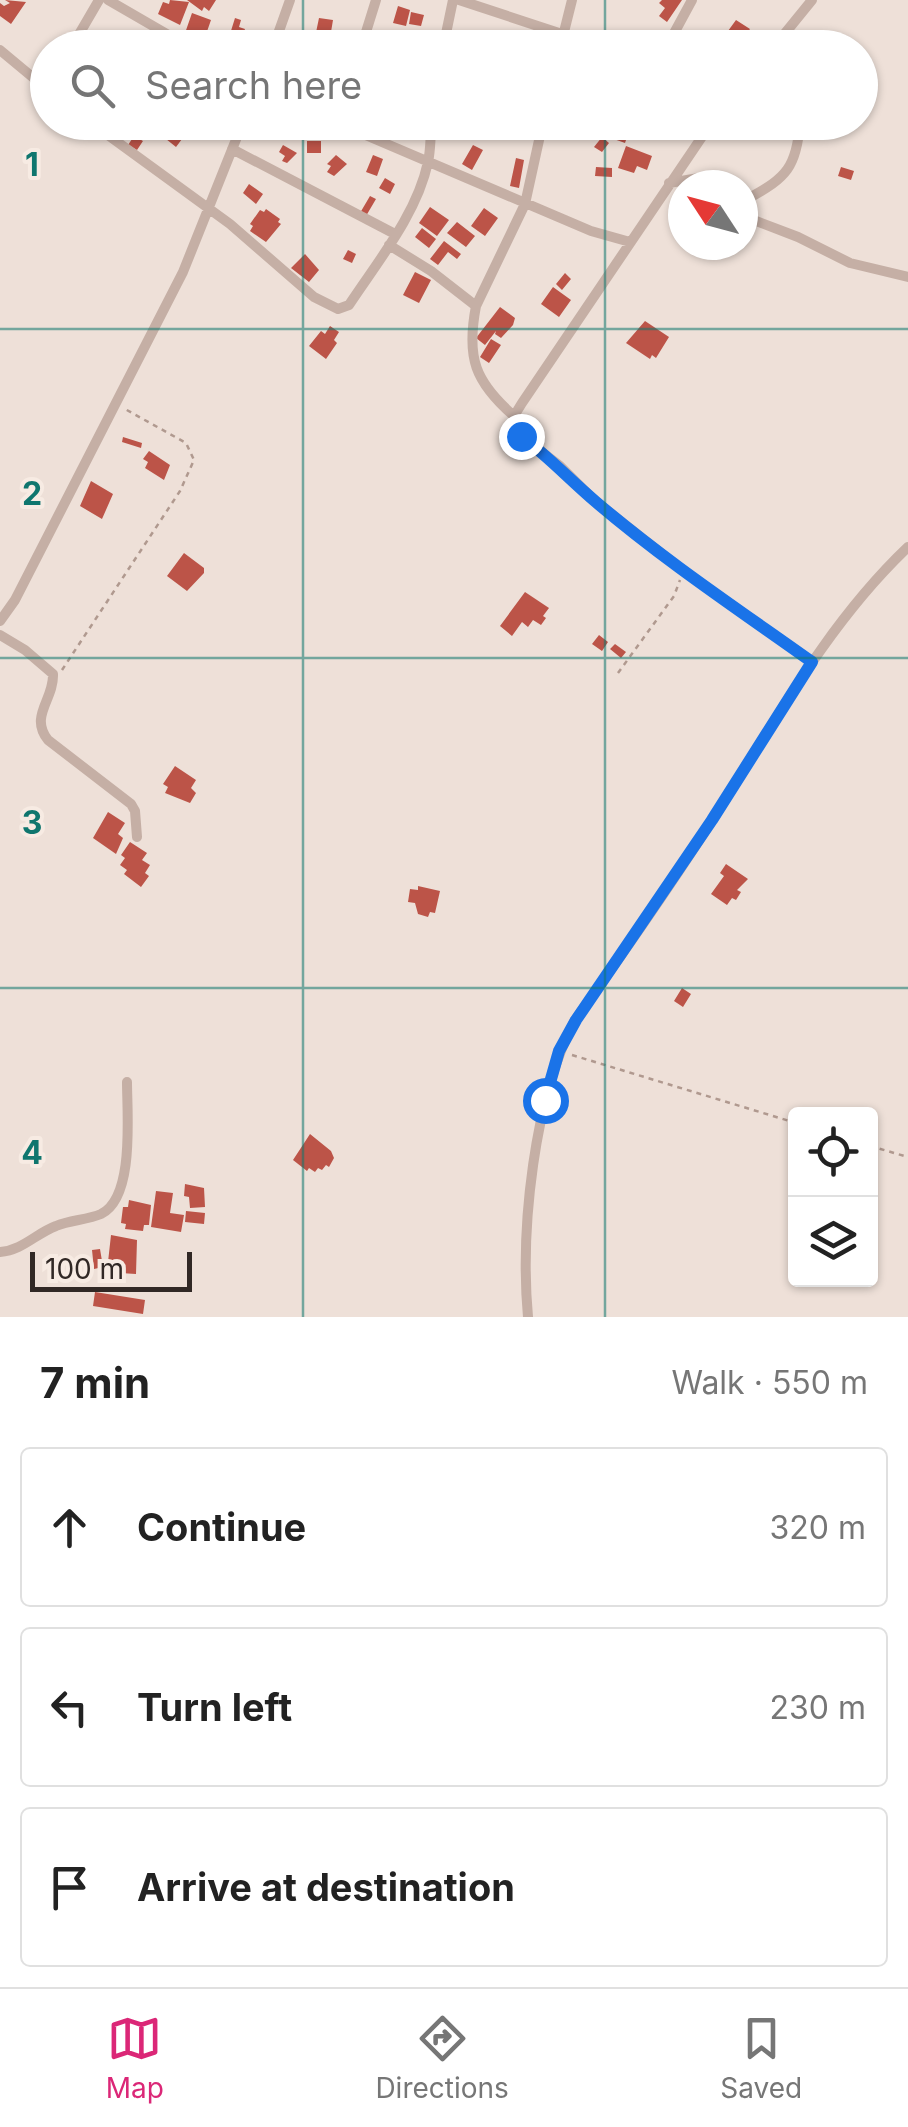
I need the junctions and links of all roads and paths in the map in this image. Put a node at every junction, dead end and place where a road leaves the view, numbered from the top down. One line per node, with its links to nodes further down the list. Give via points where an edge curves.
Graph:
1 (99, 0): 9 (street)
2 (108, 0): 10 (street)
3 (290, 0): 11 (street)
4 (376, 0): 12 (street)
5 (456, 0): 13 (street); 14 (street)
6 (572, 0): 15 (street)
7 (692, 0): 16 (street)
8 (812, 0): 17 (street)
9 (82, 30)
10 (160, 30)
11 (280, 30)
12 (367, 30)
13 (448, 30)
14 (550, 30)
15 (563, 30)
16 (676, 30)
17 (787, 30)
18 (0, 50): 19 (street)
19 (30, 73)
20 (114, 140): 33 (street)
21 (235, 140): 27 (street)
22 (380, 140): 28 (street)
23 (430, 140): 28 (street)
24 (539, 140): 32 (street)
25 (699, 140): 29 (street)
26 (797, 140): 31 (street, via 781,180)
27 (232, 149): 33 (street); 35 (street)
28 (428, 162): 32 (street); 35 (street)
29 (678, 170)
30 (668, 184): 36 (street)
31 (758, 194)
32 (525, 204): 36 (street); 39 (street)
33 (207, 209): 37 (street, via 330,308 349,305); 40 (street, via 183,272)
34 (758, 222): 38 (street, via 866,269)
35 (395, 234): 37 (street)
36 (630, 242): 41 (street)
37 (389, 246): 39 (street)
38 (908, 278)
39 (476, 306): 41 (street, via 475,369)
40 (115, 404): 44 (street); 48 (path, via 174,434 194,460)
41 (514, 416): 43 (street, via 521,436)
42 (908, 547): 46 (street)
43 (680, 569): 46 (street); 47 (path, via 674,596)
44 (0, 621)
45 (0, 635): 48 (street, via 47,667)
46 (812, 662): 50 (street)
47 (618, 672)
48 (54, 682): 49 (street, via 40,730 131,804)
49 (137, 837)
50 (559, 1051): 52 (path); 56 (street, via 536,1145)
51 (127, 1082): 55 (street, via 120,1193 112,1204)
52 (788, 1121)
53 (878, 1148): 54 (path)
54 (908, 1157)
55 (0, 1252)
56 (528, 1317)

